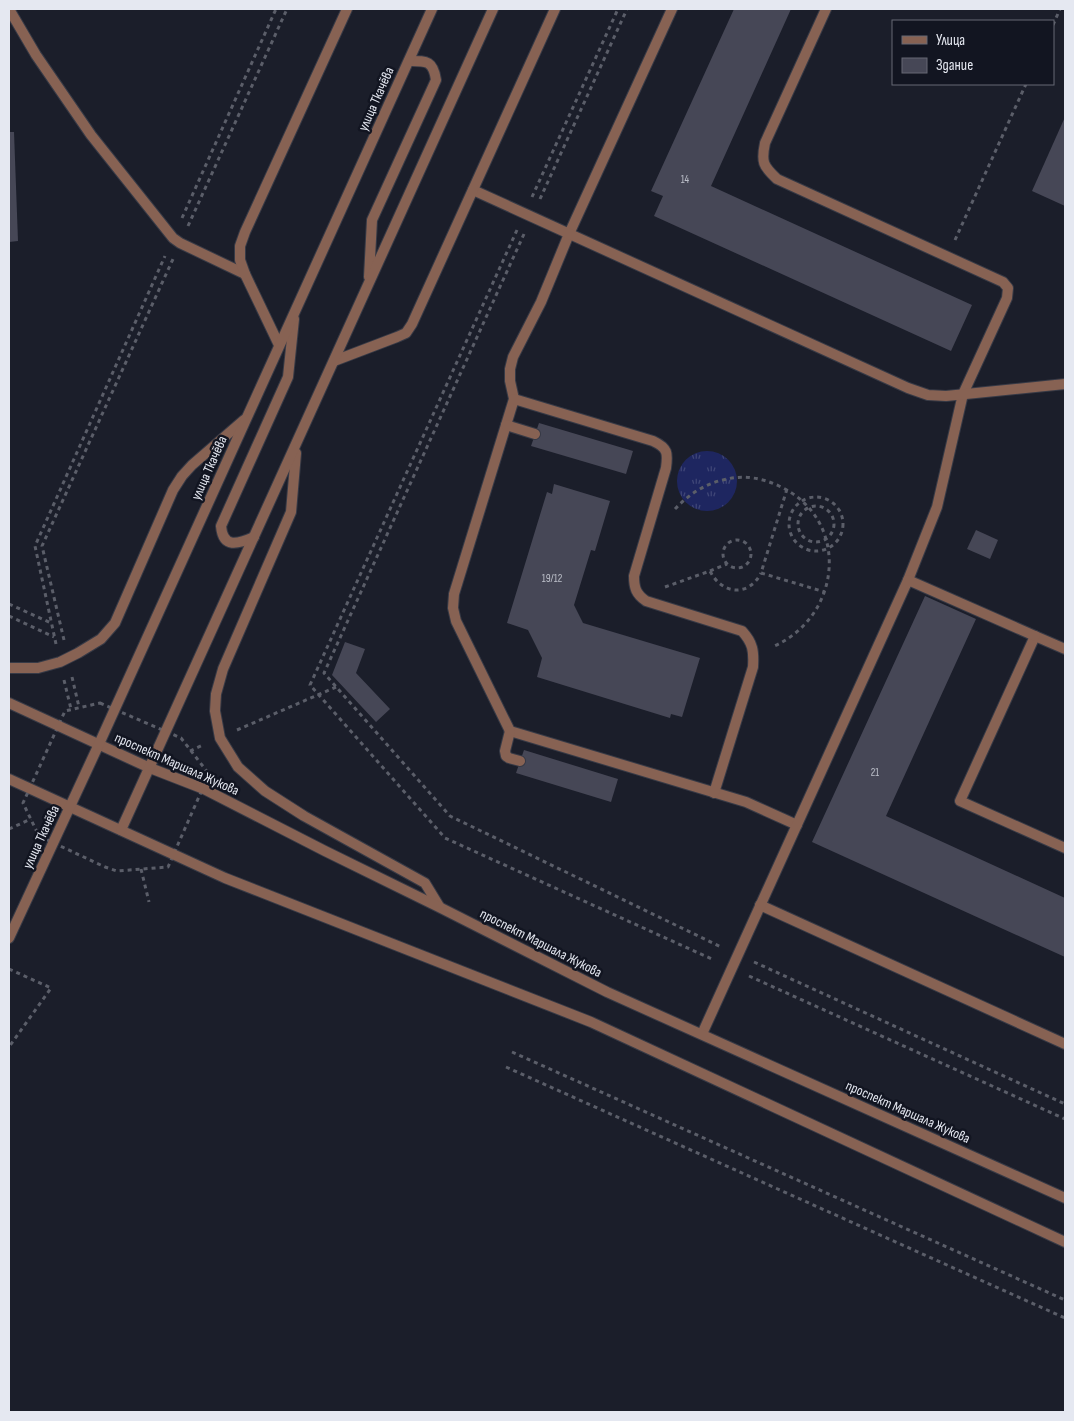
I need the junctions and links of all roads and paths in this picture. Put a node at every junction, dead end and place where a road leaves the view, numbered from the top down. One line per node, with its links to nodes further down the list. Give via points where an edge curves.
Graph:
1 (9, 9): 19 (street, via 91,135)
2 (276, 9): 19 (path)
3 (287, 9): 19 (path)
4 (347, 9): 21 (street, via 245,232 240,246)
5 (432, 9): 14 (street, улица Ткачёва)
6 (494, 9): 22 (street)
7 (555, 9): 16 (street)
8 (618, 9): 17 (path)
9 (627, 9): 17 (path)
10 (672, 9): 18 (street)
11 (826, 9): 20 (street, via 765,143 762,157 767,170 777,179)
12 (1060, 9): 13 (path)
13 (1054, 23)
14 (409, 60): 22 (street, via 430,63 436,80 372,220); 23 (street, улица Ткачёва)
15 (1026, 85): 20 (path)
16 (473, 190): 17 (street); 25 (street, via 406,333)
17 (528, 215): 18 (street); 58 (path, via 324,673); 59 (path, via 310,685)
18 (569, 234): 27 (street, via 908,388 928,395); 28 (street, via 541,302 513,357 510,381)
19 (177, 240): 21 (street); 48 (path, via 35,546); 51 (path, via 42,546)
20 (948, 257): 27 (street, via 1003,282 1008,288)
21 (244, 274): 24 (street)
22 (368, 283): 25 (street)
23 (295, 310): 24 (street, улица Ткачёва); 37 (street, via 288,377 221,526 221,534 226,541 236,544)
24 (279, 345): 29 (street, улица Ткачёва)
25 (334, 361): 32 (street)
26 (1065, 384): 27 (street)
27 (963, 394): 43 (street, via 937,507)
28 (514, 399): 30 (street); 46 (street, via 662,445 668,455 666,468 634,585 637,594 646,601)
29 (246, 418): 55 (street, via 182,476 115,623 101,639 60,662 38,668); 62 (street, улица Ткачёва)
30 (506, 425): 31 (street); 65 (street, via 454,594 453,608 456,621)
31 (535, 434)
32 (296, 444): 37 (street); 67 (street, via 291,512 223,669 216,694 215,711)
33 (787, 489): 34 (path); 36 (path, via 752,478 715,482 682,501); 42 (path)
34 (803, 501): 35 (path); 39 (path, via 791,514 792,538 801,547 812,551); 39 (path, via 820,497 840,510 841,534)
35 (808, 508): 38 (path, via 816,517); 38 (path, via 819,506 832,515 835,523); 38 (path, via 798,518 800,534 813,543)
36 (670, 516)
37 (254, 537): 66 (street)
38 (826, 540): 39 (path)
39 (828, 548): 44 (path, via 829,573)
40 (726, 564): 40 (path, via 733,568 746,565 751,552 748,545 742,541 728,544 723,557); 41 (path)
41 (710, 571): 42 (path, via 720,585 736,590 752,585); 46 (path, via 658,589)
42 (761, 573): 44 (path)
43 (908, 580): 49 (street); 78 (street)
44 (825, 592): 54 (path, via 817,610 790,638)
45 (9, 604): 48 (path)
46 (666, 607): 54 (street, via 742,631)
47 (9, 616): 50 (path)
48 (51, 623): 50 (path)
49 (1034, 636): 53 (street); 82 (street, via 960,800)
50 (55, 637): 52 (path)
51 (65, 645)
52 (57, 646)
53 (1065, 649)
54 (754, 652): 75 (street, via 753,667)
55 (9, 668)
56 (71, 670): 61 (path)
57 (63, 675): 63 (path)
58 (336, 687): 59 (path); 89 (path, via 450,816)
59 (318, 695): 67 (path); 90 (path, via 445,838)
60 (9, 703): 64 (street, проспект Маршала Жукова)
61 (79, 708): 62 (path, via 100,703); 63 (path)
62 (115, 708): 66 (path); 68 (street, улица Ткачёва)
63 (71, 710): 64 (path, via 65,710)
64 (58, 726): 68 (street, проспект Маршала Жукова); 73 (path)
65 (510, 730): 70 (street, via 506,756); 75 (street)
66 (166, 732): 69 (path, via 180,738); 71 (street)
67 (220, 738): 69 (path); 87 (street, via 238,767 264,791 425,883)
68 (99, 744): 71 (street, проспект Маршала Жукова); 76 (street, улица Ткачёва)
69 (190, 751): 74 (path, via 209,774)
70 (520, 761)
71 (150, 768): 74 (street, проспект Маршала Жукова); 80 (street)
72 (9, 779): 73 (street)
73 (29, 789): 76 (street); 77 (path, via 23,803)
74 (204, 789): 83 (path); 87 (street, проспект Маршала Жукова)
75 (714, 793): 78 (street, via 746,802)
76 (70, 807): 80 (street); 81 (street, улица Ткачёва)
77 (31, 819): 79 (path); 81 (path, via 39,836)
78 (797, 825): 86 (street)
79 (9, 829)
80 (121, 830): 83 (street)
81 (53, 842): 84 (path, via 117,871); 88 (street, улица Ткачёва)
82 (1065, 848)
83 (174, 854): 84 (path, via 168,866); 100 (street, via 225,878 592,1022)
84 (141, 869): 85 (path)
85 (149, 902)
86 (760, 905): 89 (street); 93 (street)
87 (440, 907): 92 (street, проспект Маршала Жукова, via 608,992)
88 (9, 938)
89 (738, 955): 90 (street); 97 (path)
90 (732, 968): 92 (street); 98 (path)
91 (9, 969): 94 (path, via 51,988)
92 (702, 1034): 99 (street, проспект Маршала Жукова)
93 (1065, 1044)
94 (9, 1047)
95 (512, 1052): 101 (path)
96 (506, 1067): 102 (path)
97 (1065, 1104)
98 (1065, 1119)
99 (1065, 1198)
100 (1065, 1242)
101 (1065, 1300)
102 (1065, 1318)

